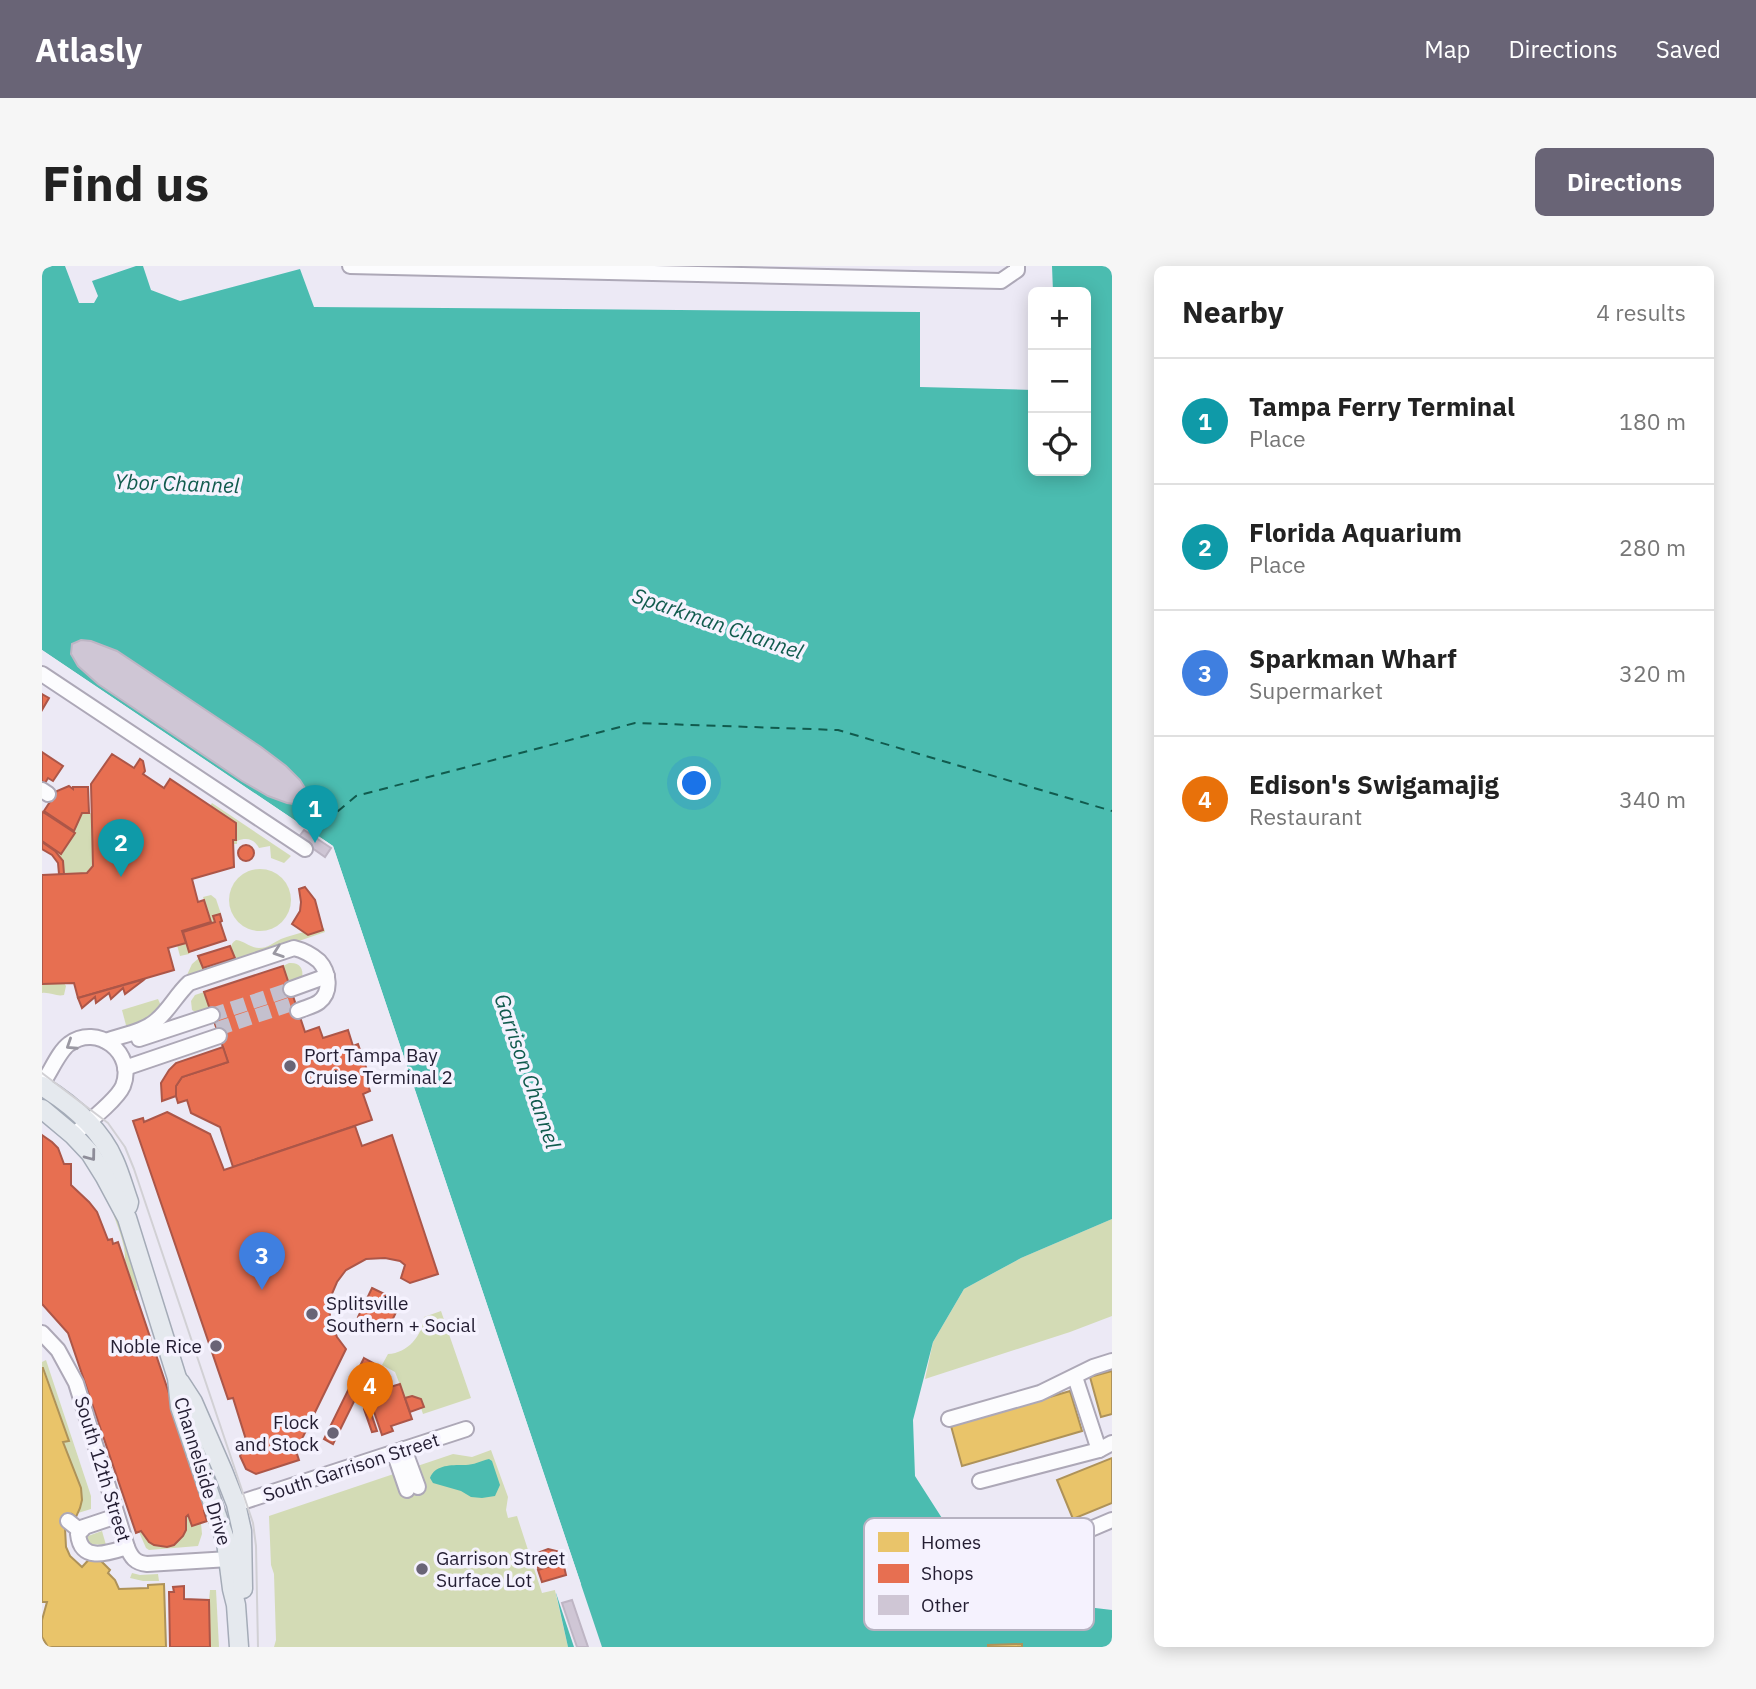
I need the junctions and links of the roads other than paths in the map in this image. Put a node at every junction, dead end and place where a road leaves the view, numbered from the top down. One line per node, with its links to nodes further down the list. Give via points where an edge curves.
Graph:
1 (350, 266): 3 (street)
2 (1017, 266): 3 (street, via 1001,281)
3 (742, 271)
4 (42, 674): 5 (street)
5 (304, 849)
6 (327, 984): 6 (street, via 318,1003 294,1000); 7 (street, one-way to 7, via 319,962 302,950 289,948 189,983 159,1020)
7 (118, 1054): 7 (street, via 216,1026); 8 (street, one-way to 8, via 101,1038 78,1039 67,1044); 10 (street, via 126,1075 123,1087)
8 (42, 1085): 10 (main road, Channelside Drive)
9 (42, 1109): 11 (main road, Channelside Drive)
10 (88, 1122): 11 (street); 12 (main road, Channelside Drive, via 117,1166 129,1202)
11 (73, 1135): 12 (main road, Channelside Drive, one-way to 12, via 94,1159)
12 (127, 1218): 16 (main road, Channelside Drive)
13 (42, 1333): 25 (street, South 12th Street, via 58,1350 76,1383)
14 (1112, 1361): 15 (street)
15 (1075, 1377): 17 (street, via 1040,1393); 20 (street)
16 (177, 1378): 18 (main road, Channelside Drive); 24 (main road, Channelside Drive, via 193,1402)
17 (949, 1419)
18 (188, 1428): 24 (main road, via 216,1486); 31 (main road, Channelside Drive)
19 (466, 1429): 21 (street, South Garrison Street)
20 (1105, 1446): 22 (street)
21 (399, 1451): 23 (street); 24 (street, South Garrison Street)
22 (980, 1481)
23 (412, 1489)
24 (236, 1504): 32 (main road, Channelside Drive, via 242,1531 243,1589)
25 (117, 1516): 27 (street); 29 (street, South 12th Street)
26 (1112, 1520): 28 (street)
27 (83, 1528): 30 (street, via 78,1534); 30 (street, via 66,1526)
28 (1094, 1528)
29 (127, 1547): 30 (street, via 104,1554); 31 (street, South 12th Street, via 134,1560 143,1564)
30 (83, 1549)
31 (229, 1559): 32 (main road, Channelside Drive)
32 (236, 1605): 33 (main road, Channelside Drive)
33 (239, 1647)

